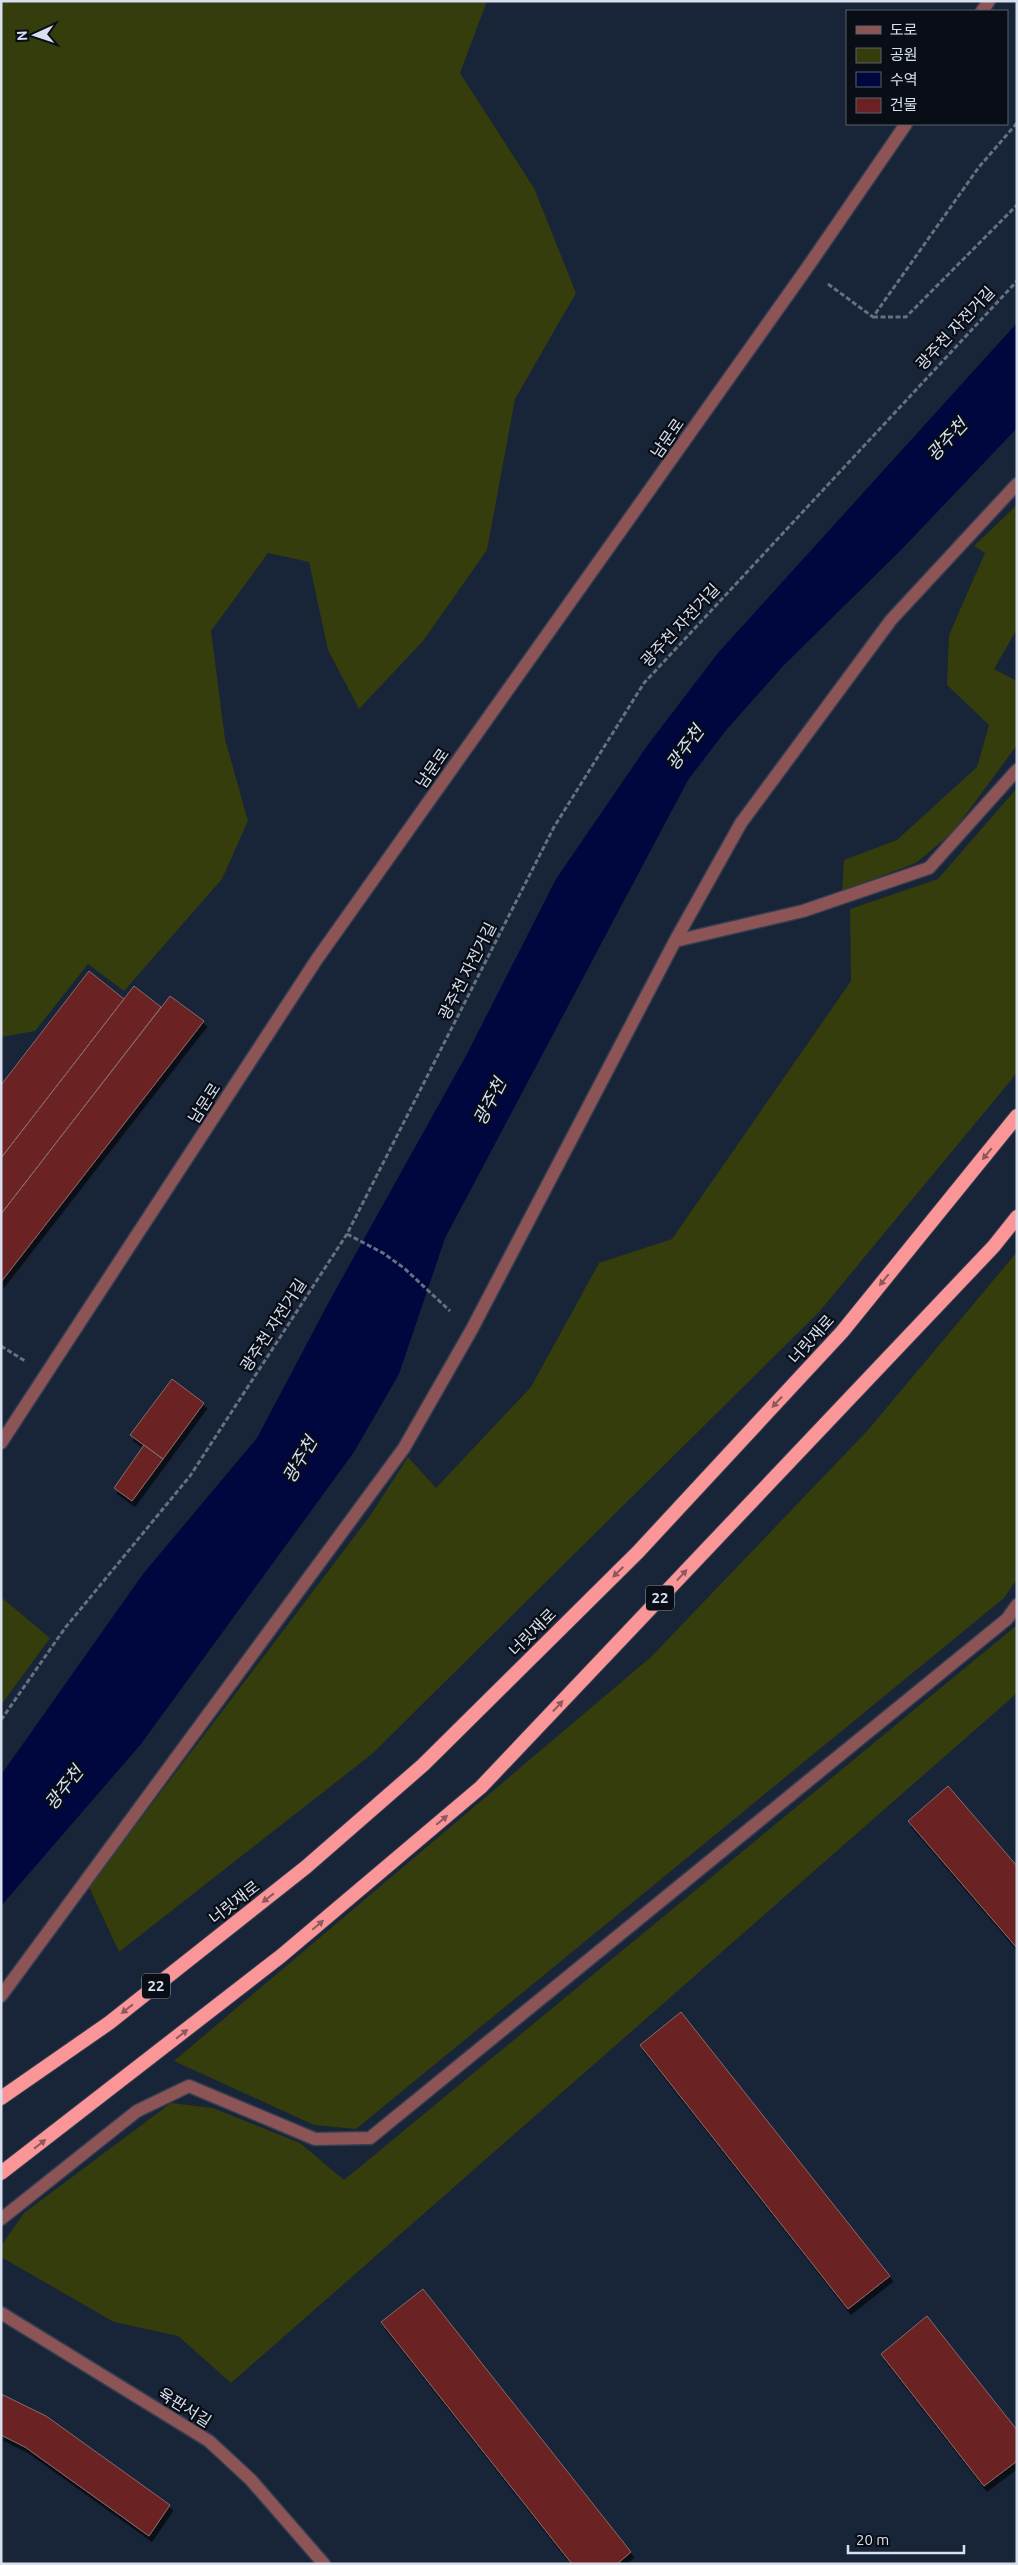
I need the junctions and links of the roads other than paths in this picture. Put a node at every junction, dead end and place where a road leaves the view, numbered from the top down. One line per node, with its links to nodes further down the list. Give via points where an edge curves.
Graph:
1 (905, 125): 7 (street, 남문로, via 317,959)
2 (1017, 484): 4 (street, via 890,620 741,823)
3 (1017, 770): 4 (street, via 929,868 803,911)
4 (675, 941): 9 (street, via 472,1329 404,1448)
5 (1017, 1116): 10 (highway, 너릿재로 / 22, one-way to 10, via 842,1332 638,1552 423,1765 306,1867 109,2023)
6 (1017, 1217): 11 (highway, 22, one-way to 6, via 281,1956 481,1787 994,1246)
7 (1, 1443)
8 (1017, 1605): 12 (street, via 1007,1619 370,2138 315,2138 189,2086 137,2111)
9 (1, 1996)
10 (1, 2098)
11 (1, 2173)
12 (1, 2219)
13 (1, 2313): 14 (street, 육판서길, via 209,2441 252,2480)
14 (324, 2564)

